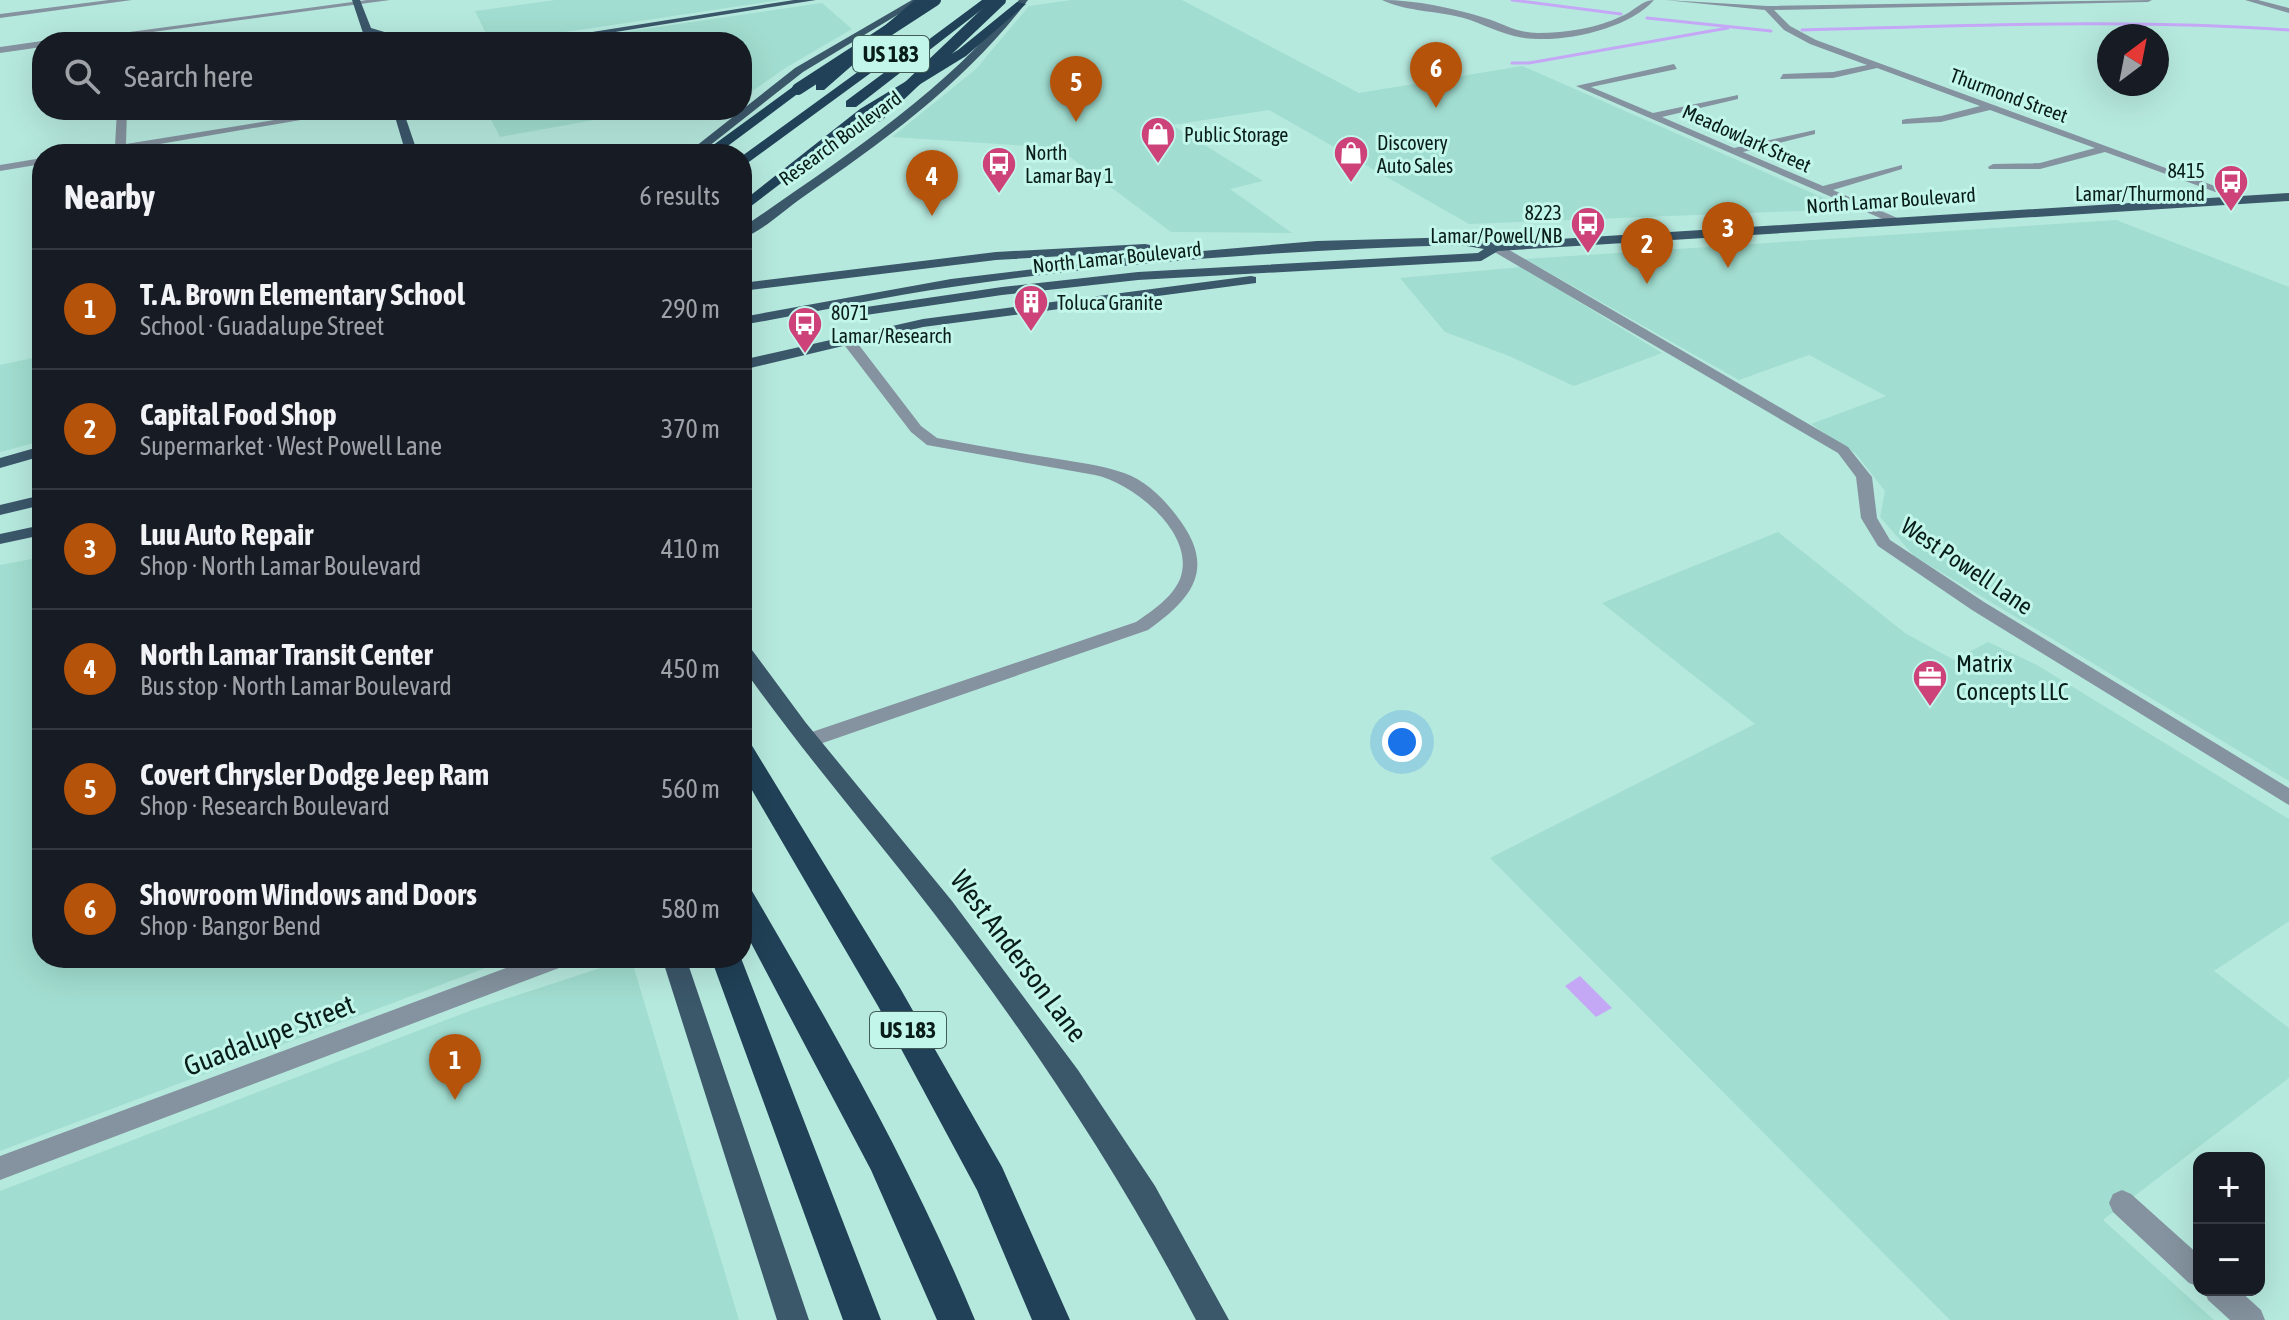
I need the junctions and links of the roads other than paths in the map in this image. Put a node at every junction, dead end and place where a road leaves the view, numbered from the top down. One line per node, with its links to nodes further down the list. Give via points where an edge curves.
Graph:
1 (128, 0): 24 (street)
2 (386, 0): 17 (street)
3 (812, 0): 28 (main road)
4 (920, 0): 36 (main road, via 799,70); 51 (highway, via 831,79)
5 (935, 0): 50 (highway, bridge)
6 (966, 0): 22 (highway)
7 (989, 0): 38 (highway, US 183)
8 (1000, 0): 63 (highway, bridge, via 878,116)
9 (1386, 0): 10 (street, via 1535,36 1620,22 1639,14)
10 (1650, 0)
11 (1669, 0): 21 (street)
12 (1831, 0): 20 (street)
13 (1954, 0): 19 (street)
14 (2148, 0): 16 (street)
15 (2249, 0): 23 (street)
16 (2079, 1): 19 (street)
17 (356, 2): 25 (main road); 26 (street)
18 (1022, 2): 62 (highway, via 962,53 865,112); 65 (main road, Research Boulevard, via 991,41 927,99)
19 (1968, 4): 20 (street)
20 (1853, 7): 21 (street)
21 (1767, 8): 32 (street, Thurmond Street, via 1801,37)
22 (954, 9)
23 (2289, 11)
24 (0, 16)
25 (367, 30): 27 (main road)
26 (164, 32)
27 (375, 32)
28 (600, 32)
29 (32, 45): 31 (street)
30 (903, 45): 54 (highway, US 183)
31 (0, 50)
32 (1877, 66): 34 (street); 37 (street, Thurmond Street)
33 (1674, 67): 39 (street, Meadowlark Street, via 1581,86)
34 (1783, 77)
35 (1735, 97): 39 (street)
36 (752, 107)
37 (1989, 107): 44 (street); 52 (street, Thurmond Street)
38 (841, 111)
39 (1653, 116): 53 (street, Meadowlark Street)
40 (122, 120): 46 (street)
41 (297, 120): 47 (street)
42 (401, 120): 48 (main road)
43 (735, 120): 49 (main road)
44 (1906, 122)
45 (1811, 132): 53 (street)
46 (120, 144)
47 (160, 144)
48 (409, 144)
49 (705, 144)
50 (722, 144)
51 (740, 144)
52 (2104, 149): 57 (street, via 2040,166); 61 (street, Thurmond Street)
53 (1733, 151): 59 (street, Meadowlark Street)
54 (752, 155)
55 (32, 163): 58 (street)
56 (1898, 167): 59 (street)
57 (1993, 167)
58 (0, 168)
59 (1822, 190): 64 (street, Meadowlark Street)
60 (2289, 197): 61 (main road, North Lamar Boulevard)
61 (2247, 200): 64 (main road, North Lamar Boulevard)
62 (752, 201)
63 (752, 218)
64 (1898, 222): 67 (main road, North Lamar Boulevard)
65 (752, 226)
66 (1289, 246): 67 (main road, North Lamar Boulevard, via 1461,241); 69 (main road, via 1053,251); 70 (main road, North Lamar Boulevard, via 981,279)
67 (1495, 247): 68 (main road, North Lamar Boulevard, via 1481,257); 85 (street, West Powell Lane, via 1843,450 1864,477 1869,518 1884,543)
68 (1374, 264): 71 (main road, North Lamar Boulevard, via 1227,269 1050,285); 72 (main road, via 1016,309)
69 (752, 284)
70 (752, 319)
71 (752, 332)
72 (847, 339): 73 (main road); 83 (street, via 916,429 932,442 1095,470 1135,484 1189,546 1190,575 1173,602 1142,626)
73 (752, 363)
74 (32, 454): 75 (main road)
75 (0, 463)
76 (32, 488): 77 (main road)
77 (0, 495)
78 (32, 502): 79 (main road)
79 (0, 510)
80 (32, 532): 81 (main road)
81 (0, 539)
82 (752, 664): 83 (main road, West Anderson Lane)
83 (810, 740): 98 (main road, West Anderson Lane, via 1066,1070 1181,1255)
84 (752, 768): 97 (highway, US 183, via 990,1179)
85 (2289, 798)
86 (752, 917): 96 (highway, via 848,1086)
87 (532, 968): 90 (street, Guadalupe Street)
88 (677, 968): 94 (main road)
89 (730, 968): 95 (highway)
90 (0, 1168)
91 (2122, 1203): 92 (street)
92 (2193, 1268)
93 (2225, 1296): 99 (street)
94 (793, 1320)
95 (862, 1320)
96 (956, 1320)
97 (1051, 1320)
98 (1213, 1320)
99 (2251, 1320)

